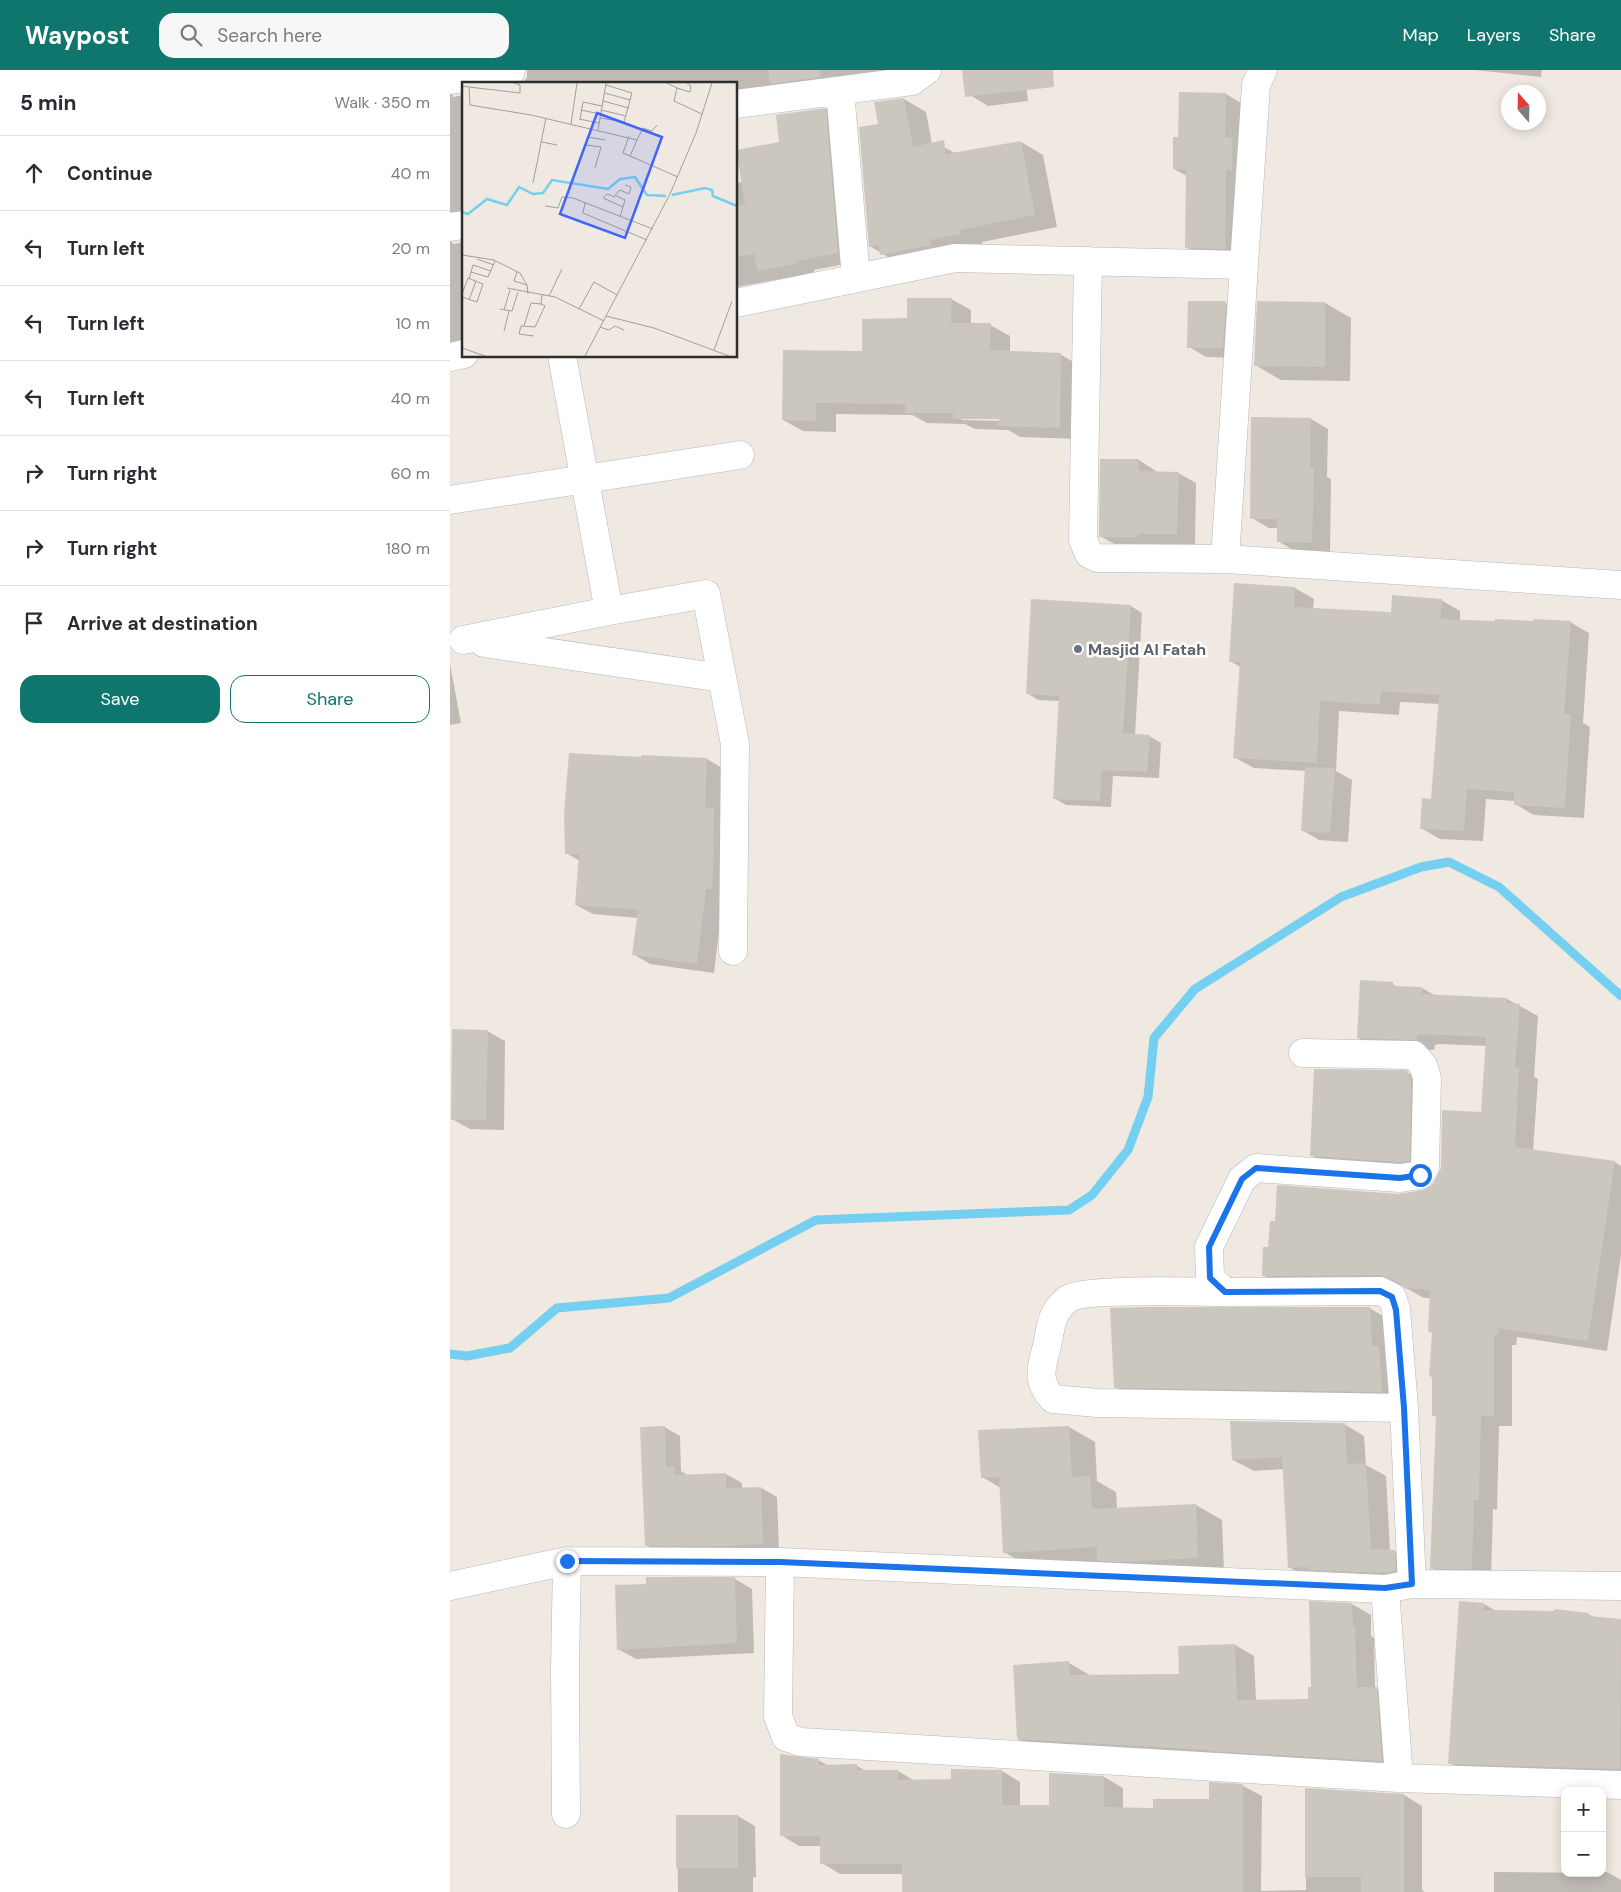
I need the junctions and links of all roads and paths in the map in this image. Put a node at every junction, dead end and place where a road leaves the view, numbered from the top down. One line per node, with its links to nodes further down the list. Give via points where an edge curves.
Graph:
1 (927, 70): 5 (street, via 912,81)
2 (1263, 70): 8 (street, via 1256,85)
3 (512, 75): 4 (street)
4 (450, 80)
5 (840, 91): 6 (street); 9 (street)
6 (738, 104)
7 (1088, 261): 8 (street); 9 (street, via 955,258); 15 (street, via 1083,540 1089,554 1097,558)
8 (1244, 265): 15 (street)
9 (856, 278): 10 (street)
10 (738, 303)
11 (562, 358): 13 (street)
12 (740, 455): 13 (street)
13 (585, 480): 14 (street); 17 (street)
14 (450, 500)
15 (1225, 559): 16 (street)
16 (1621, 585)
17 (609, 611): 18 (street, via 706,594); 18 (street, via 463,640)
18 (722, 678): 19 (street, via 735,744)
19 (733, 951)
20 (1303, 1053): 21 (street, via 1414,1055 1423,1065 1427,1078 1425,1168 1420,1175 1400,1178 1256,1168 1242,1179 1209,1247 1210,1278)
21 (1225, 1292): 22 (street, via 1380,1291 1392,1297 1396,1310); 22 (street, via 1092,1293 1070,1298 1054,1314 1040,1374 1044,1389 1053,1399 1097,1403)
22 (1404, 1408): 25 (street)
23 (567, 1561): 24 (street); 26 (street); 31 (street)
24 (780, 1562): 28 (street); 29 (street, via 778,1716 786,1737 801,1742)
25 (1412, 1584): 27 (street); 28 (street)
26 (450, 1586)
27 (1621, 1586)
28 (1385, 1588): 29 (street)
29 (1399, 1778): 30 (street)
30 (1621, 1785)
31 (566, 1814)

